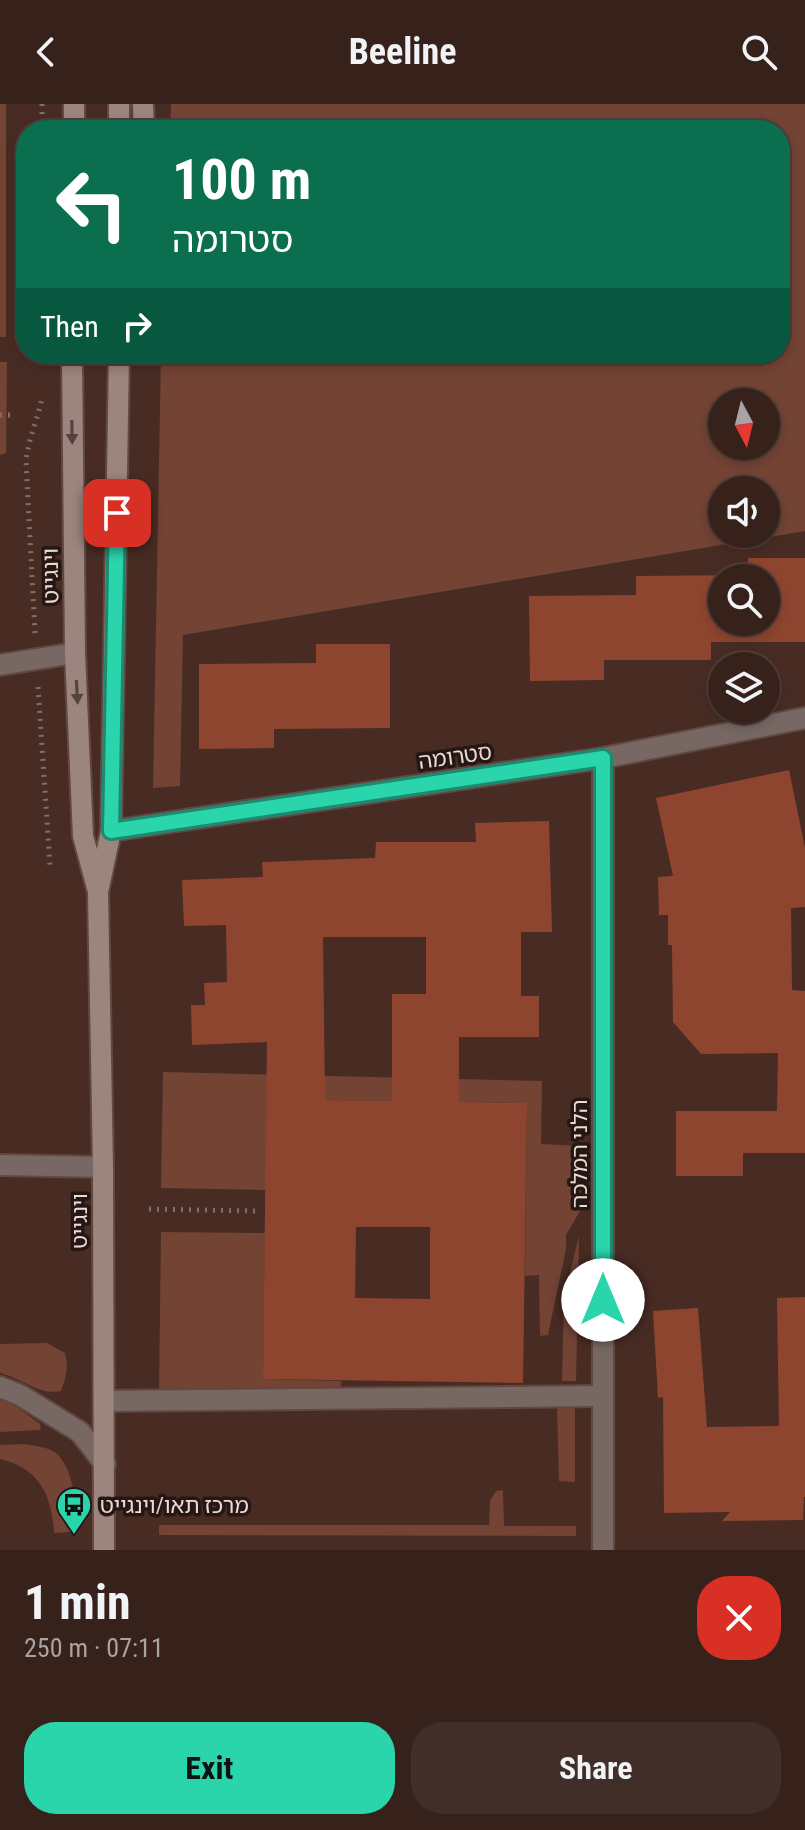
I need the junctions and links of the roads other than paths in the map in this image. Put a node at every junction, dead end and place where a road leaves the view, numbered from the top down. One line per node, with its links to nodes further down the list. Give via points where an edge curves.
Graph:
1 (72, 364): 3 (street, וינגייט, one-way to 3)
2 (119, 364): 7 (street, וינגייט)
3 (75, 653): 4 (street); 8 (street, וינגייט, one-way to 8, via 83,836)
4 (0, 665)
5 (805, 718): 6 (street, סטרומה)
6 (603, 758): 7 (street, סטרומה); 12 (street, הלני המלכה)
7 (111, 831): 8 (street, וינגייט)
8 (98, 892): 10 (street, וינגייט)
9 (0, 1165): 10 (street)
10 (103, 1167): 13 (street, וינגייט)
11 (0, 1387): 14 (street, via 80,1432)
12 (603, 1396): 13 (street); 16 (street, הלני המלכה)
13 (105, 1401): 14 (street, וינגייט)
14 (105, 1464): 15 (street, וינגייט)
15 (104, 1550)
16 (603, 1550)

